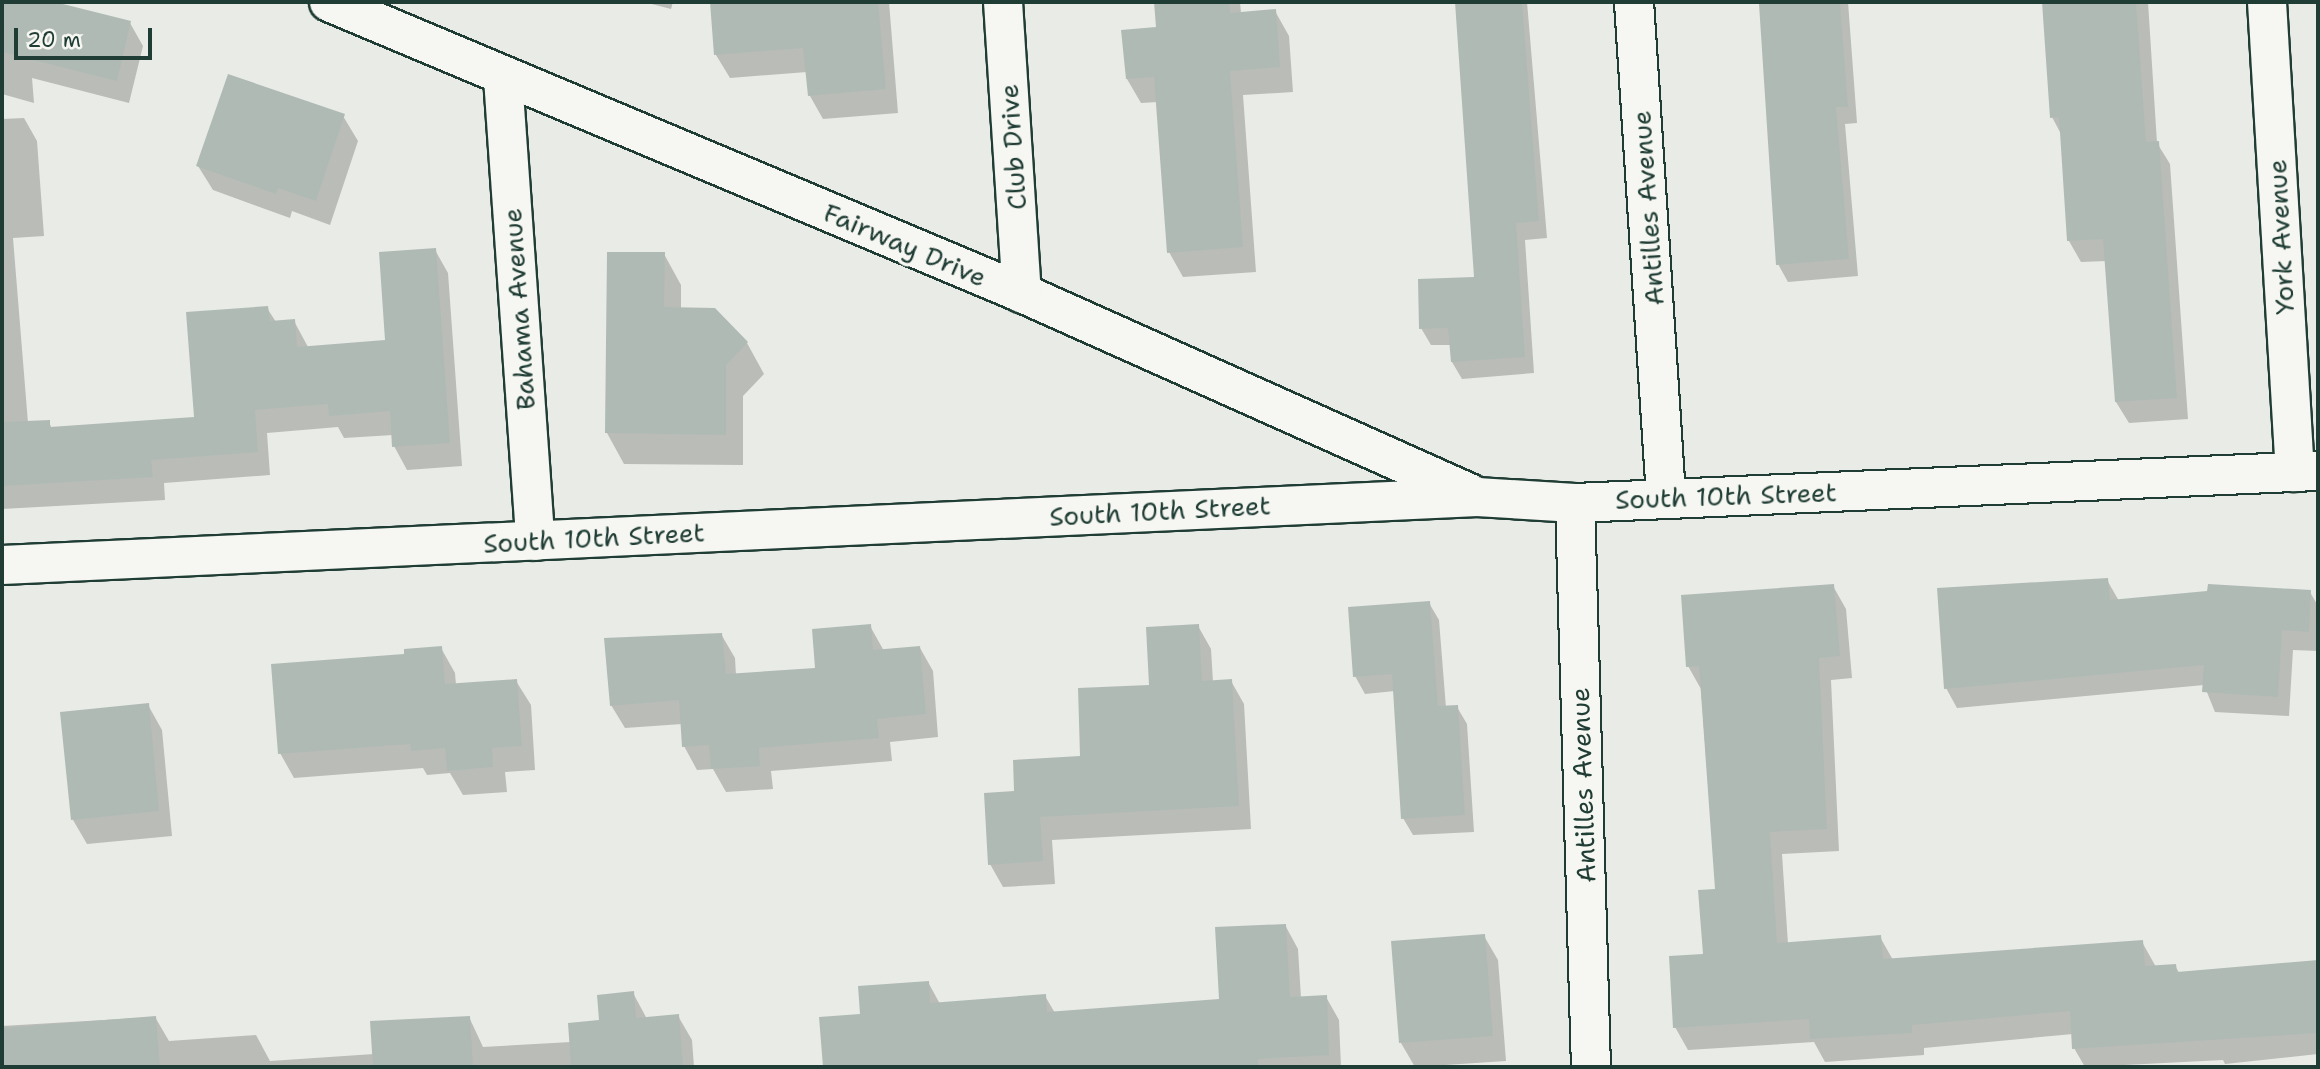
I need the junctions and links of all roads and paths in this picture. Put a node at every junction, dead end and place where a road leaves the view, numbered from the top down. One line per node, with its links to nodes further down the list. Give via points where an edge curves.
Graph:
1 (330, 2): 5 (street, Fairway Drive)
2 (1003, 2): 6 (street, Club Drive)
3 (1634, 2): 9 (street, Antilles Avenue)
4 (2267, 2): 7 (street, York Avenue)
5 (503, 78): 6 (street, Fairway Drive); 11 (street, Bahama Avenue)
6 (1022, 293): 8 (street, Fairway Drive)
7 (2306, 472): 9 (street, South 10th Street)
8 (1477, 497): 10 (street, South 10th Street); 11 (street, South 10th Street)
9 (1667, 499): 10 (street, South 10th Street)
10 (1575, 503): 13 (street, Antilles Avenue)
11 (535, 541): 12 (street, South 10th Street)
12 (2, 565)
13 (1591, 1067)

